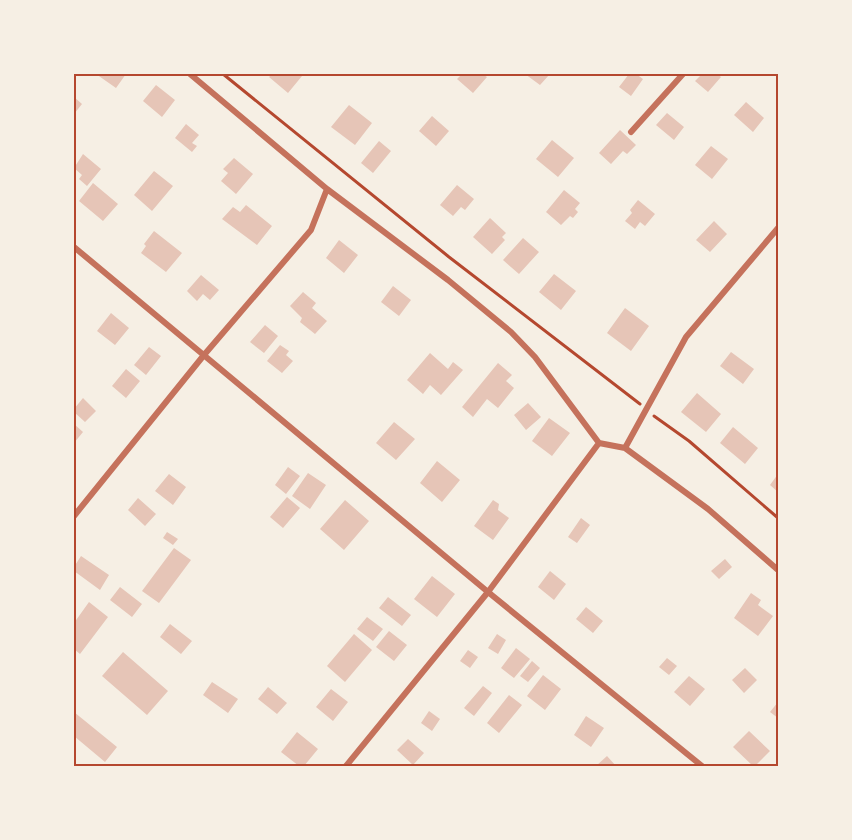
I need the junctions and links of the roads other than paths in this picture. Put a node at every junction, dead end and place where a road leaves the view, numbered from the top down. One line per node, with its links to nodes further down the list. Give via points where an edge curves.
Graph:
1 (190, 74): 4 (street)
2 (683, 74): 3 (street)
3 (631, 132)
4 (327, 189): 7 (street, via 311,230); 8 (street, via 511,332 535,357)
5 (778, 228): 9 (street, via 686,337)
6 (74, 247): 7 (street)
7 (204, 355): 10 (street); 12 (street)
8 (599, 443): 9 (street); 12 (street)
9 (625, 448): 11 (street, via 708,509)
10 (74, 516)
11 (778, 570)
12 (488, 592): 13 (street); 14 (street)
13 (346, 766)
14 (702, 766)

